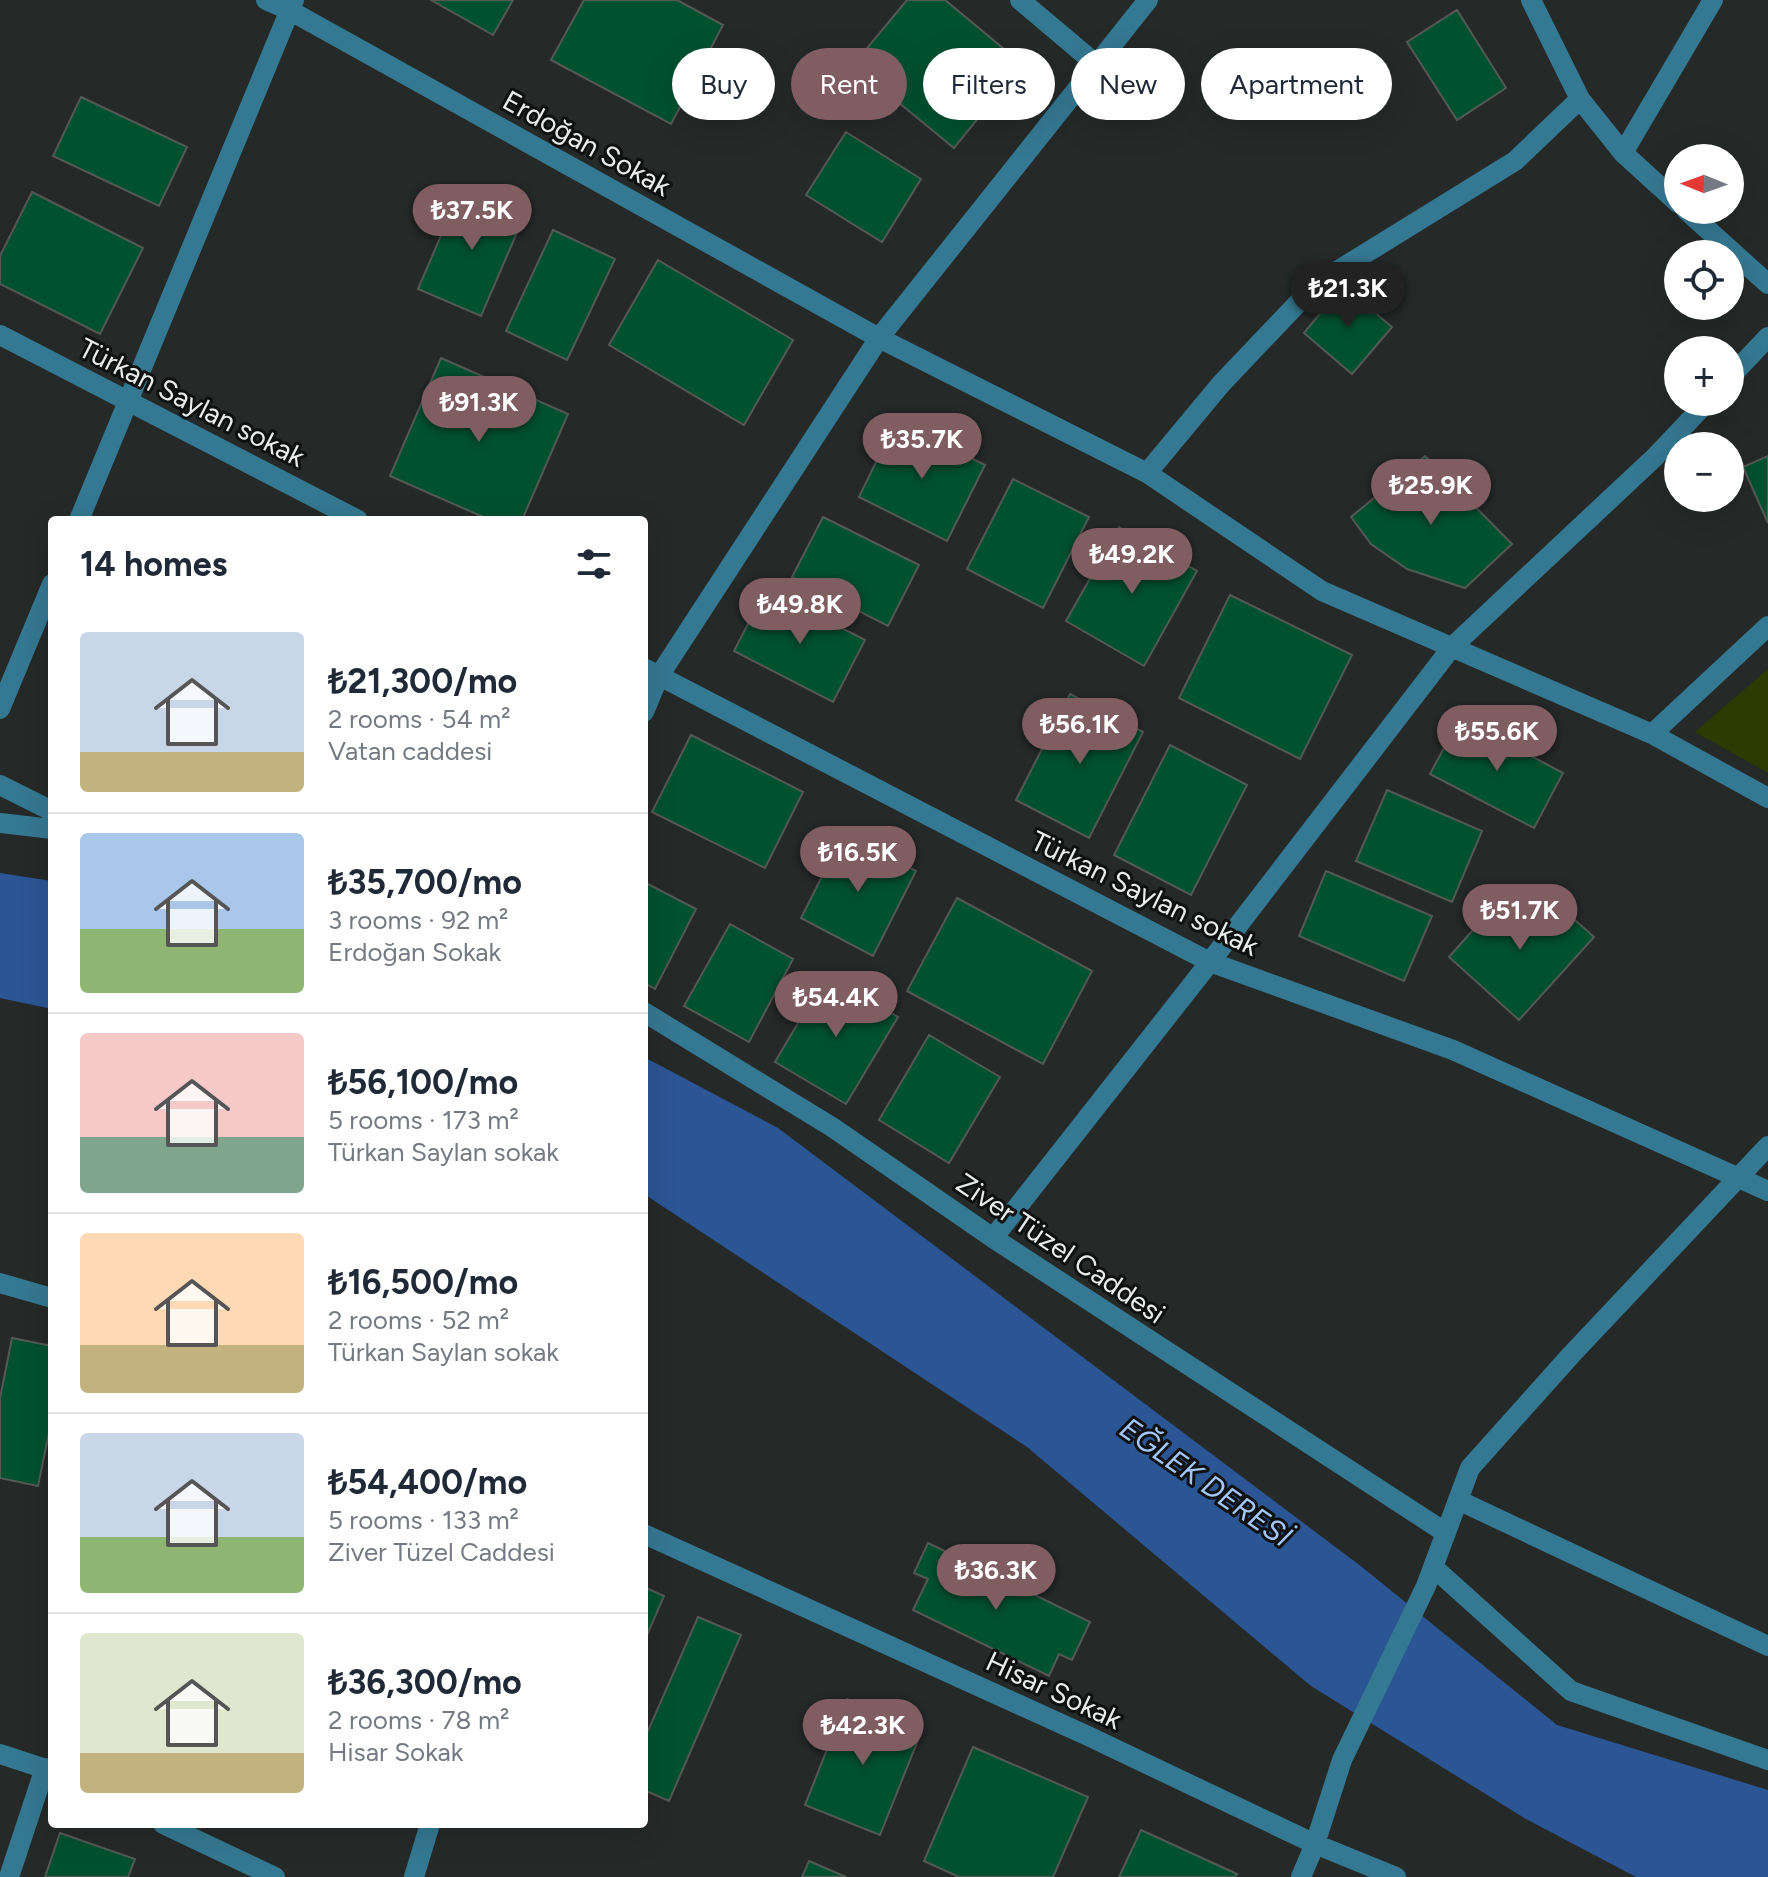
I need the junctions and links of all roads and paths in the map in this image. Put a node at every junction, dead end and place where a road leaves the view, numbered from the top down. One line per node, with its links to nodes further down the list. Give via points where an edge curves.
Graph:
1 (266, 0): 6 (street, Erdoğan Sokak)
2 (1020, 0): 7 (street)
3 (1148, 0): 8 (street)
4 (1531, 0): 10 (street)
5 (1713, 0): 11 (street)
6 (292, 5): 17 (street, Erdoğan Sokak); 19 (street)
7 (1077, 48)
8 (1110, 48)
9 (1071, 98): 17 (street)
10 (1580, 99): 11 (street); 21 (street, via 1515,161 1316,284 1221,384)
11 (1623, 153): 12 (street)
12 (1664, 190)
13 (1702, 224): 14 (street)
14 (1768, 284)
15 (0, 335): 19 (street, Türkan Saylan sokak)
16 (1768, 337): 18 (street)
17 (879, 338): 21 (street, Erdoğan Sokak); 27 (street)
18 (1744, 362)
19 (128, 401): 22 (street); 23 (street, Türkan Saylan sokak)
20 (1694, 416): 26 (street)
21 (1147, 473): 26 (street, Erdoğan Sokak, via 1322,591)
22 (81, 516)
23 (350, 516)
24 (48, 594): 29 (street)
25 (1768, 626): 30 (street)
26 (1452, 647): 30 (street, Erdoğan Sokak); 36 (street)
27 (652, 672): 28 (street); 36 (street, Türkan Saylan sokak)
28 (648, 692)
29 (0, 709)
30 (1652, 734): 32 (street, Erdoğan Sokak)
31 (0, 785): 33 (street)
32 (1768, 798)
33 (48, 809)
34 (0, 823): 35 (street)
35 (48, 829)
36 (1210, 962): 39 (street, Türkan Saylan sokak, via 1453,1050); 41 (street)
37 (648, 1014): 41 (street, Ziver Tüzel Caddesi, via 832,1127)
38 (1768, 1146): 39 (street)
39 (1739, 1177): 40 (street, Türkan Saylan sokak); 44 (street, via 1470,1468)
40 (1768, 1191)
41 (993, 1238): 45 (street, Ziver Tüzel Caddesi)
42 (0, 1283): 43 (street)
43 (48, 1297)
44 (1458, 1500): 45 (street); 48 (street)
45 (1446, 1533): 47 (street)
46 (648, 1536): 54 (street, Hisar Sokak)
47 (1429, 1577): 50 (street, via 1571,1691); 54 (street, via 1342,1760)
48 (1768, 1646)
49 (0, 1754): 51 (street)
50 (1768, 1760)
51 (48, 1769): 55 (street)
52 (171, 1828): 56 (street)
53 (429, 1828): 57 (street)
54 (1315, 1844): 58 (street); 59 (street, Hisar Sokak)
55 (9, 1877)
56 (275, 1877)
57 (414, 1877)
58 (1301, 1877)
59 (1396, 1877)

